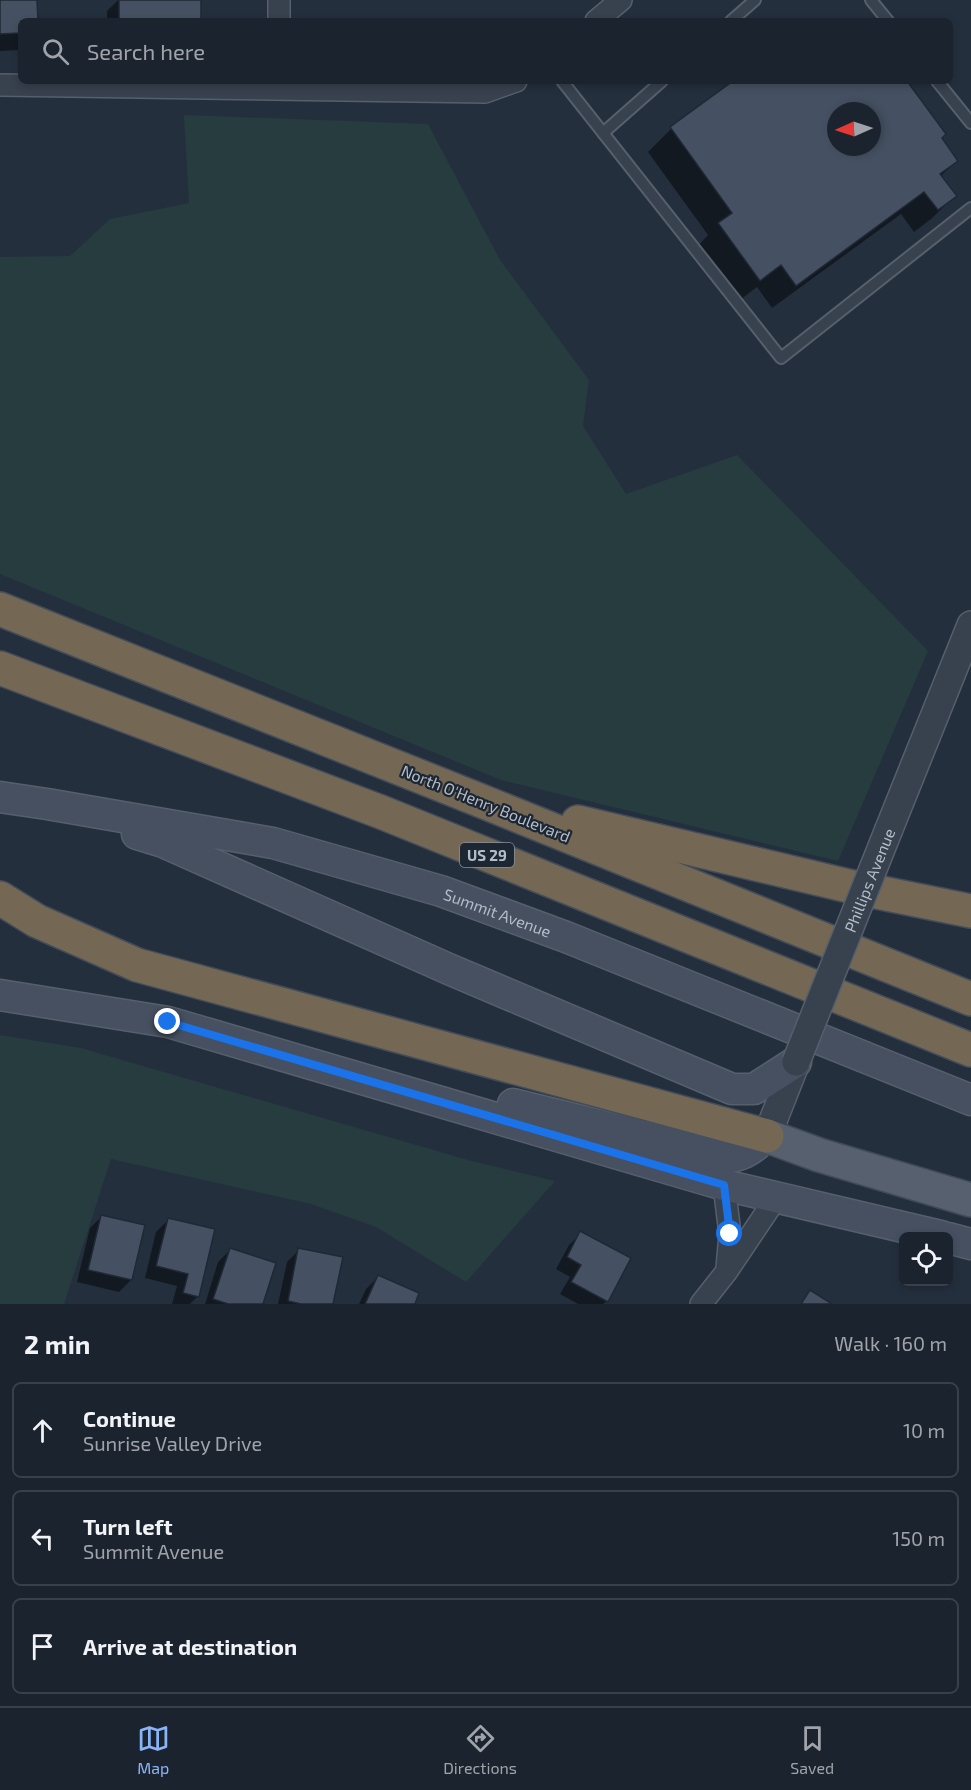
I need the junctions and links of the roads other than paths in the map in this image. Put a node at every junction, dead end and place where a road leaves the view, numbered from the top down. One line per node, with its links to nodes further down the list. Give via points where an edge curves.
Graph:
1 (279, 0): 5 (street)
2 (621, 0): 6 (street)
3 (755, 0): 7 (lane)
4 (871, 0): 8 (lane)
5 (279, 18)
6 (600, 18)
7 (734, 18)
8 (886, 18)
9 (508, 84): 14 (street, via 485,92)
10 (564, 84): 16 (lane)
11 (659, 84): 16 (lane)
12 (939, 84): 15 (lane)
13 (0, 85): 14 (street)
14 (278, 85)
15 (971, 123)
16 (603, 133): 17 (lane, via 781,358)
17 (971, 208)
18 (0, 609): 22 (highway, North O'Henry Boulevard)
19 (971, 625): 29 (street, Phillips Avenue, bridge)
20 (0, 668): 28 (highway, US 29, via 381,812)
21 (0, 797): 23 (main road, Summit Avenue)
22 (474, 798): 25 (highway); 27 (highway, North O'Henry Boulevard)
23 (47, 804): 29 (main road, via 164,842 335,920 732,1089 754,1089); 31 (main road, Summit Avenue, via 273,843 441,891 566,937)
24 (0, 898): 32 (highway, via 38,921 137,965)
25 (971, 911)
26 (0, 995): 30 (main road, via 168,1022)
27 (971, 999)
28 (971, 1050)
29 (796, 1062): 32 (street, Phillips Avenue)
30 (412, 1095): 32 (main road, via 473,1094 730,1157 740,1156); 33 (main road)
31 (971, 1100)
32 (767, 1136): 35 (main road)
33 (724, 1185): 34 (main road); 39 (street, via 730,1234)
34 (776, 1198): 36 (main road); 39 (street)
35 (971, 1200)
36 (924, 1232)
37 (953, 1239): 38 (main road)
38 (971, 1244)
39 (727, 1271): 40 (street)
40 (701, 1304)

